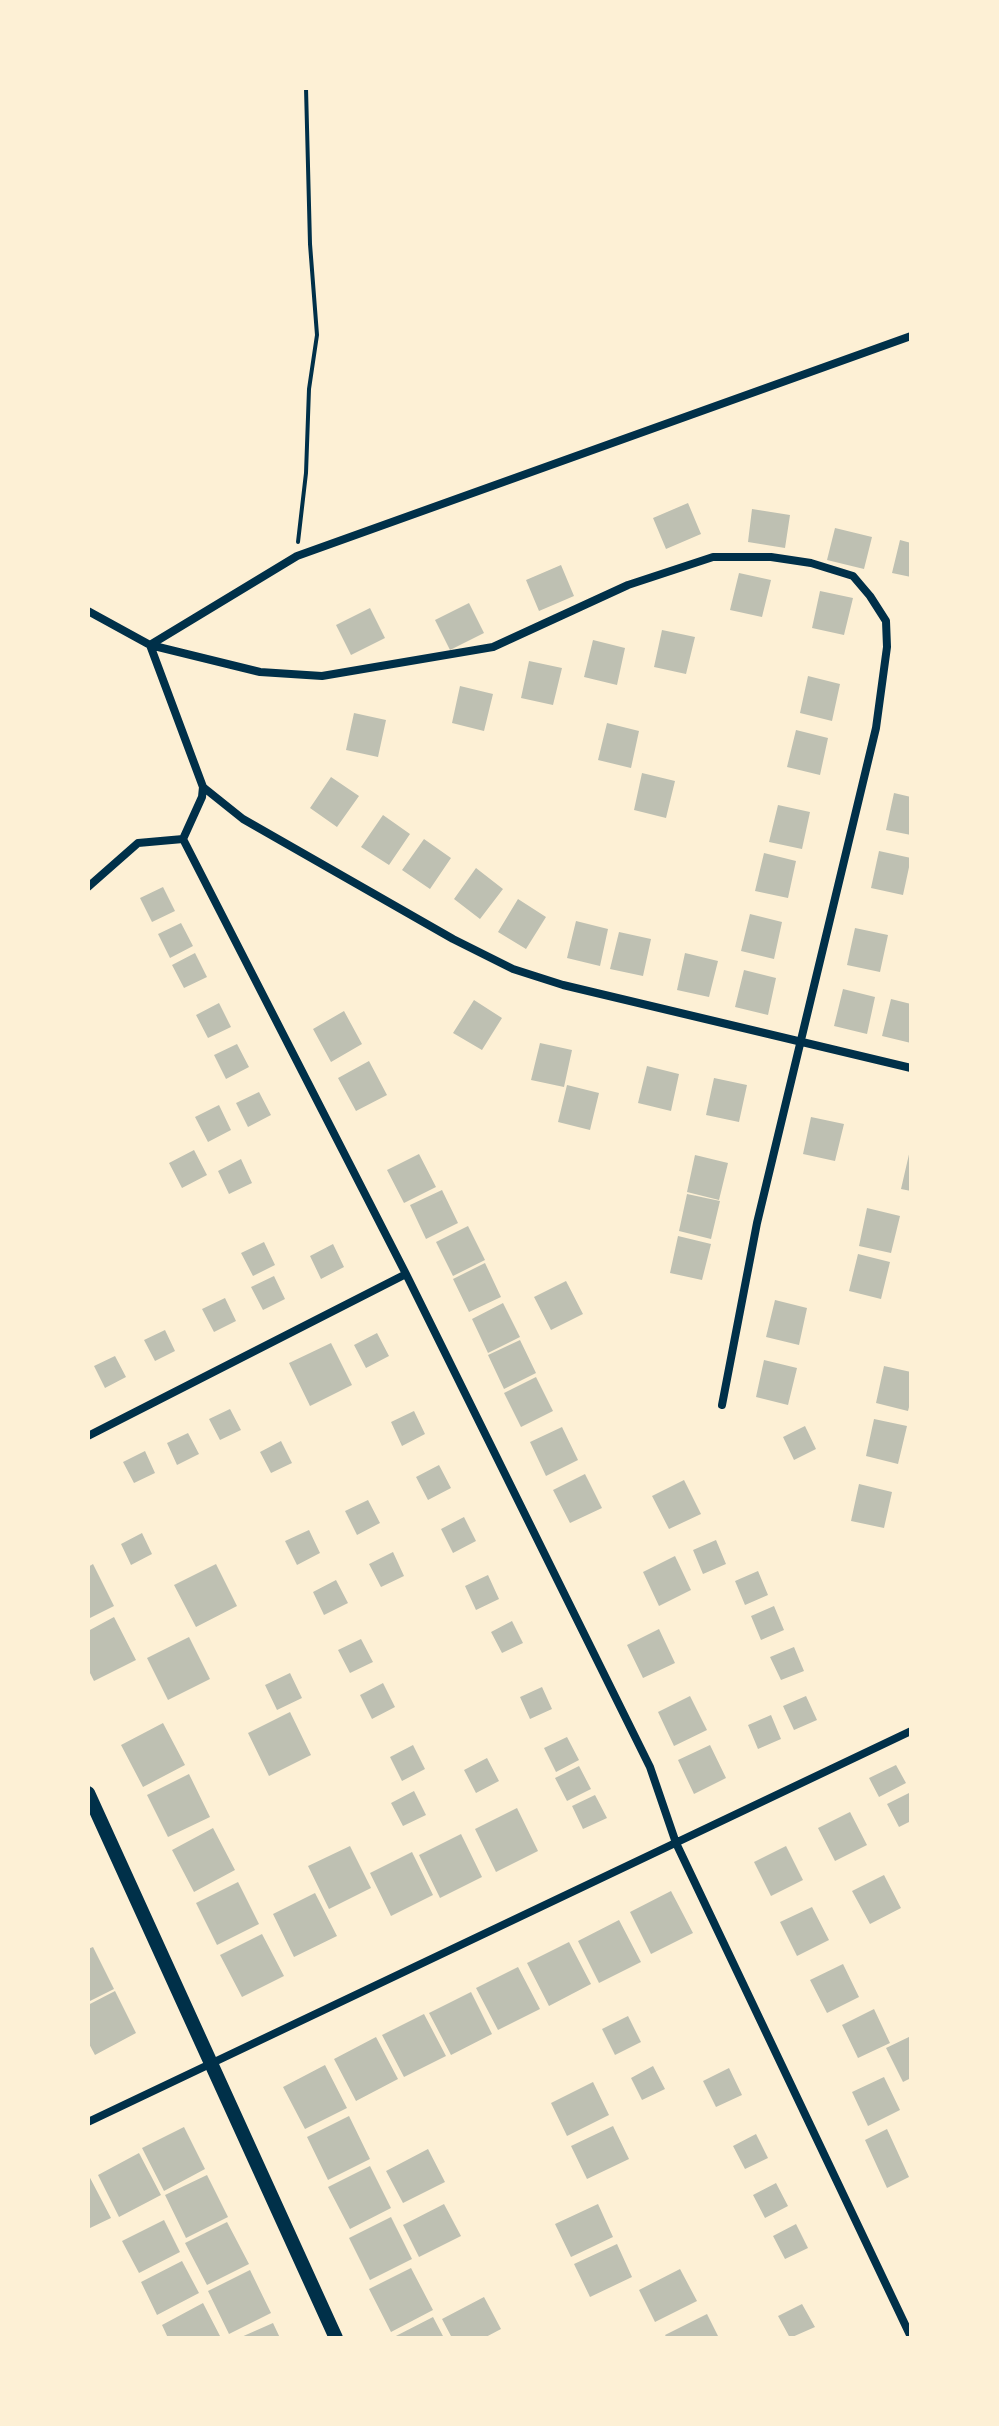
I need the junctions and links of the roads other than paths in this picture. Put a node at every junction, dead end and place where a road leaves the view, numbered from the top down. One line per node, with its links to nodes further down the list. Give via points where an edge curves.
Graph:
1 (911, 336): 3 (street, via 297,556)
2 (88, 611): 3 (street)
3 (150, 645): 4 (street); 7 (street, via 260,672 322,676 493,647 628,585 713,557 784,559 853,576 886,621 887,647 876,728)
4 (203, 787): 5 (street); 7 (street, via 243,819 513,969)
5 (183, 839): 6 (street, via 138,843); 9 (street)
6 (88, 887)
7 (799, 1041): 8 (street); 10 (street)
8 (911, 1068)
9 (406, 1274): 11 (street); 14 (street, via 650,1767)
10 (722, 1405)
11 (88, 1436)
12 (911, 1731): 14 (street)
13 (88, 1793): 15 (main road)
14 (676, 1843): 15 (street); 17 (street)
15 (212, 2064): 16 (street); 18 (main road)
16 (88, 2122)
17 (911, 2337)
18 (336, 2338)

